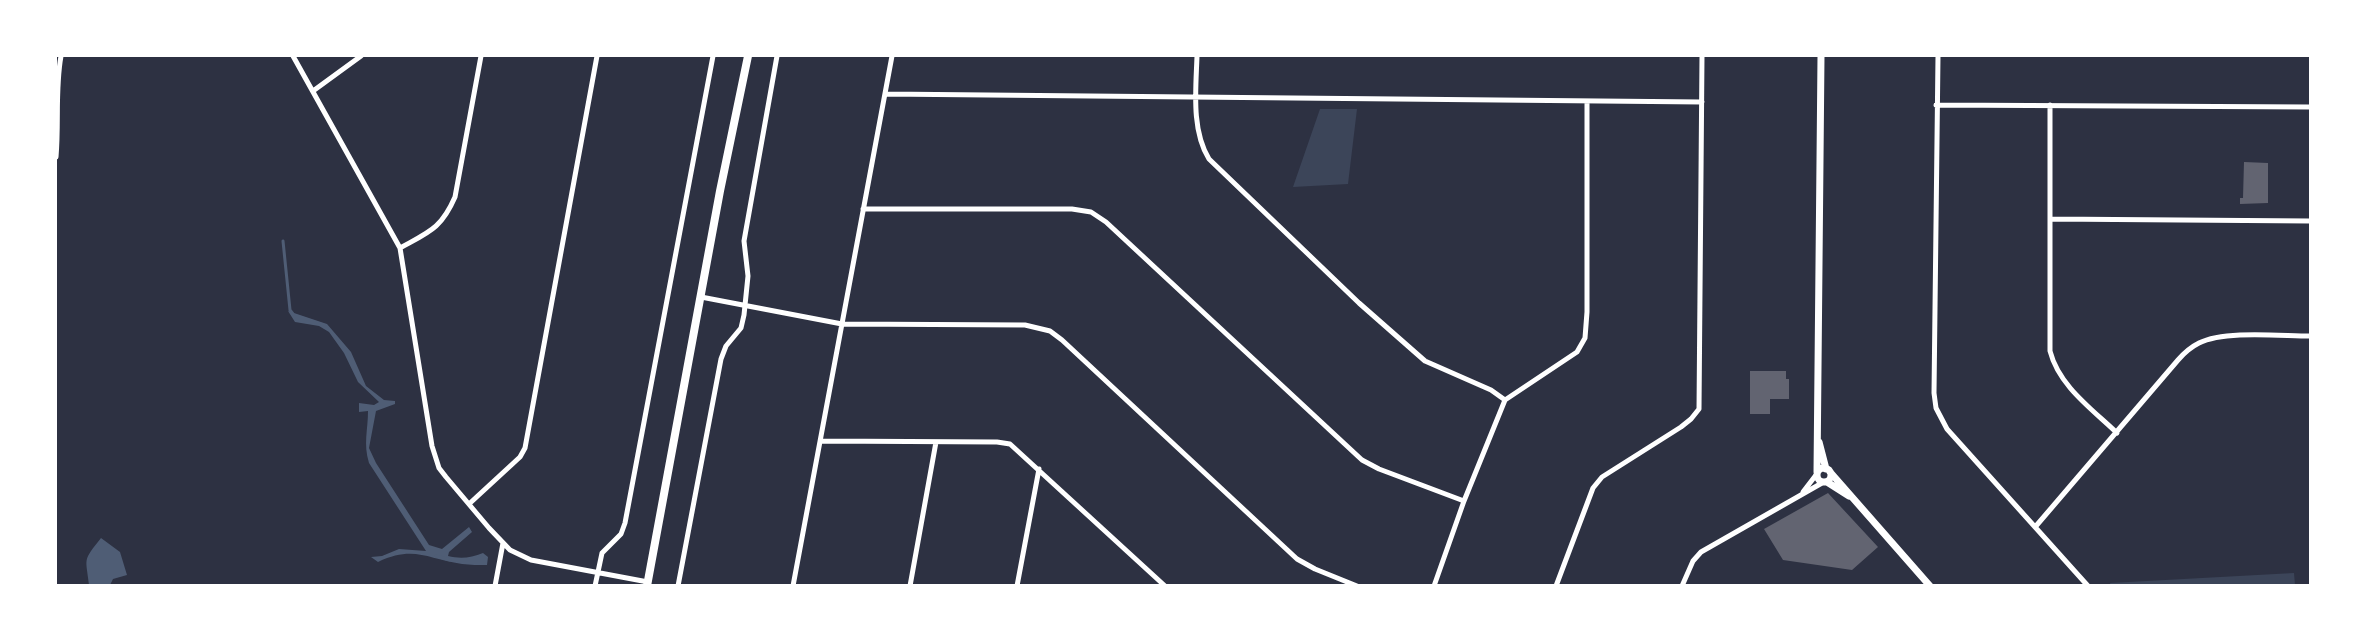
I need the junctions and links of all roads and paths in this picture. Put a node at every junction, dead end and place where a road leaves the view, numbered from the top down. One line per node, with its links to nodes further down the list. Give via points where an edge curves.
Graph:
1 (61, 56): 22 (street)
2 (293, 56): 14 (street)
3 (361, 56): 14 (street)
4 (481, 56): 26 (street, via 455,197 435,229)
5 (597, 56): 43 (street, via 525,448)
6 (713, 56): 46 (street, via 625,523 621,534 603,553)
7 (748, 56): 27 (main road)
8 (777, 56): 28 (street, via 744,241 748,276)
9 (892, 56): 15 (street)
10 (1197, 56): 16 (street)
11 (1702, 56): 18 (street)
12 (1821, 56): 33 (street)
13 (1938, 56): 19 (street)
14 (313, 91): 26 (street)
15 (885, 94): 16 (street); 23 (street)
16 (1196, 98): 17 (street); 31 (street, via 1202,146 1233,184 1425,361)
17 (1587, 102): 18 (street); 31 (street, via 1586,338 1569,359)
18 (1702, 102): 57 (street, via 1699,409 1681,427 1609,471 1598,483)
19 (1936, 105): 20 (street); 44 (street, via 1936,408 1947,429)
20 (2050, 105): 21 (street); 24 (street)
21 (2310, 107)
22 (56, 157)
23 (863, 209): 29 (street); 42 (street, via 1091,212 1362,460)
24 (2050, 219): 25 (street); 32 (street, via 2052,359 2069,387)
25 (2310, 221)
26 (400, 248): 43 (street, via 432,446 439,468)
27 (701, 297): 28 (street); 47 (main road)
28 (745, 305): 29 (street); 50 (street, via 741,328 721,359)
29 (842, 324): 34 (street); 55 (street, via 1025,325 1050,332 1297,559)
30 (2310, 336): 32 (street, via 2222,336 2199,343 2178,360)
31 (1505, 400): 42 (street)
32 (2117, 433): 44 (street)
33 (1817, 436): 37 (street); 38 (street)
34 (820, 441): 35 (street); 51 (street)
35 (936, 442): 36 (street, via 1010,444); 52 (street)
36 (1039, 469): 53 (street); 54 (street)
37 (1828, 470): 38 (street, via 1822,468); 39 (street, via 1831,477); 41 (street)
38 (1817, 473): 39 (street, via 1819,481); 40 (street)
39 (1825, 482): 40 (street); 41 (street)
40 (1802, 493): 58 (street, via 1701,552)
41 (1854, 500): 59 (street)
42 (1464, 501): 56 (street)
43 (469, 504): 45 (street)
44 (2036, 526): 60 (street)
45 (502, 543): 46 (street, via 531,561); 48 (street)
46 (597, 573): 47 (street); 49 (street)
47 (648, 584)
48 (495, 585)
49 (595, 585)
50 (678, 585)
51 (793, 585)
52 (910, 585)
53 (1017, 585)
54 (1165, 585)
55 (1357, 585)
56 (1434, 585)
57 (1556, 585)
58 (1682, 585)
59 (1930, 585)
60 (2088, 585)

